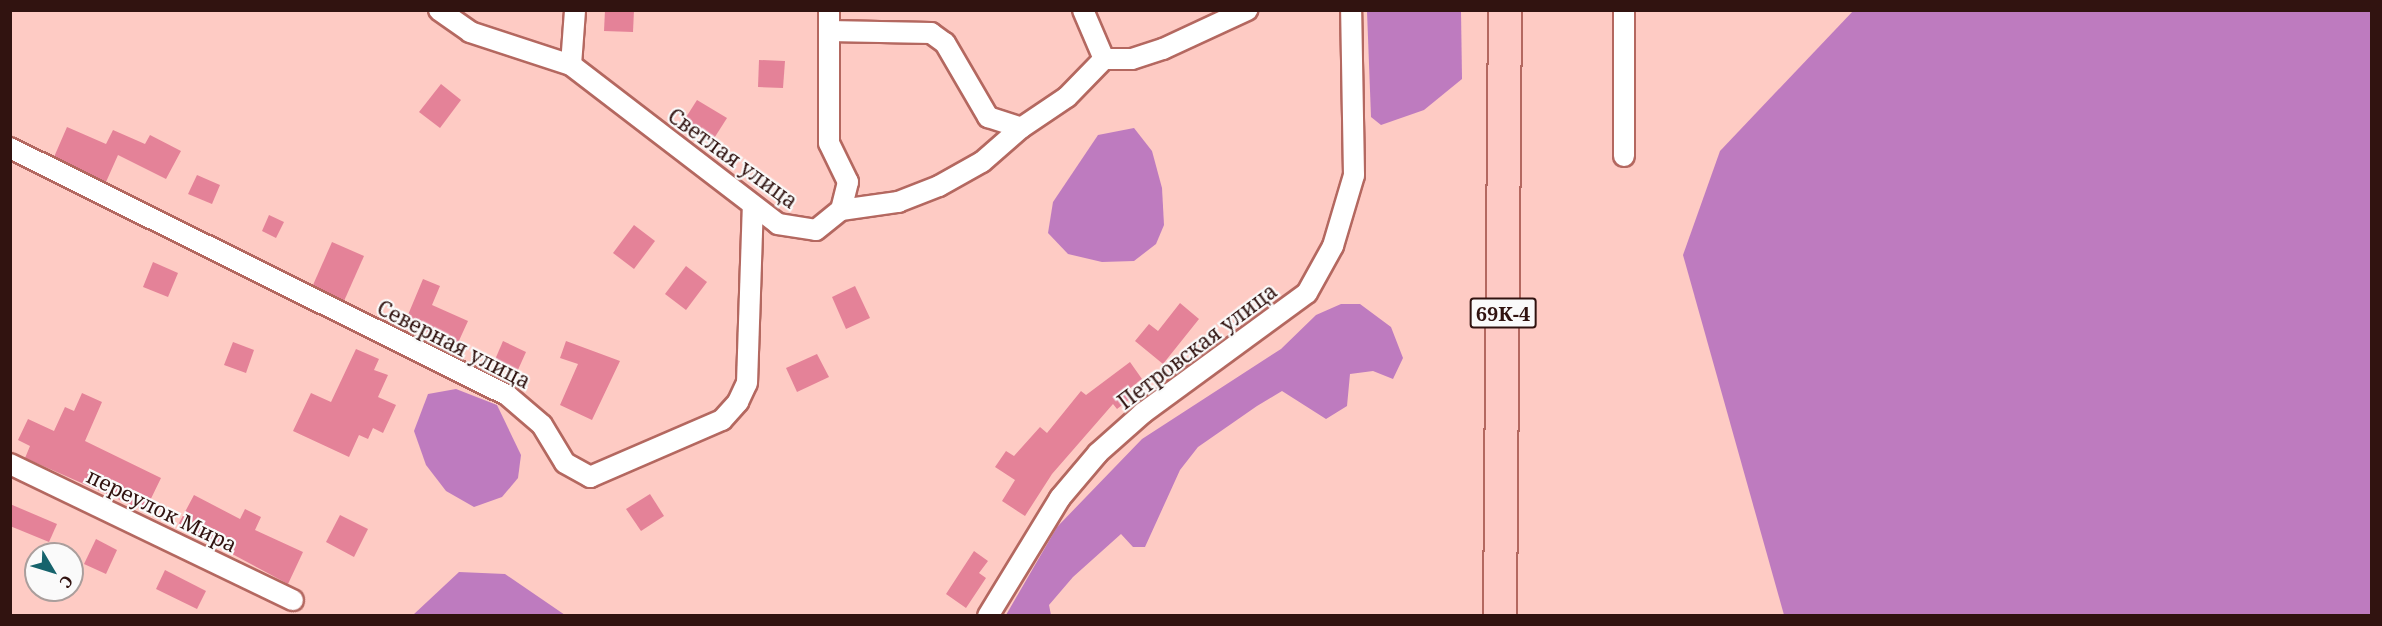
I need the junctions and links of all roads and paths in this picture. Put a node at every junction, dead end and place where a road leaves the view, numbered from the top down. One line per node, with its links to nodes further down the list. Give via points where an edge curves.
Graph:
1 (439, 10): 11 (street, Светлая улица, via 470,32)
2 (574, 10): 11 (street)
3 (829, 10): 9 (street)
4 (1083, 10): 10 (street)
5 (1247, 10): 10 (street, via 1163,49 1132,59)
6 (1351, 10): 19 (street, Петровская улица, via 1354,175 1334,246 1307,293 1143,413 1098,453 1060,498)
7 (1506, 10): 20 (main road, 69К-4)
8 (1624, 10): 14 (street)
9 (829, 31): 12 (street, via 931,33 945,43 988,117); 16 (street, via 829,143 848,182)
10 (1104, 59): 12 (street, via 1067,98)
11 (571, 65): 15 (street, Светлая улица)
12 (1021, 128): 16 (street, via 982,162 939,186 898,202)
13 (10, 148): 15 (street, Северная улица, via 507,395 542,425 565,463 590,477 722,420 738,402 747,383)
14 (1624, 156)
15 (753, 206): 16 (street, Светлая улица, via 794,229 816,230)
16 (841, 210)
17 (10, 464): 18 (street, переулок Мира)
18 (293, 600)
19 (988, 615)
20 (1500, 615)

